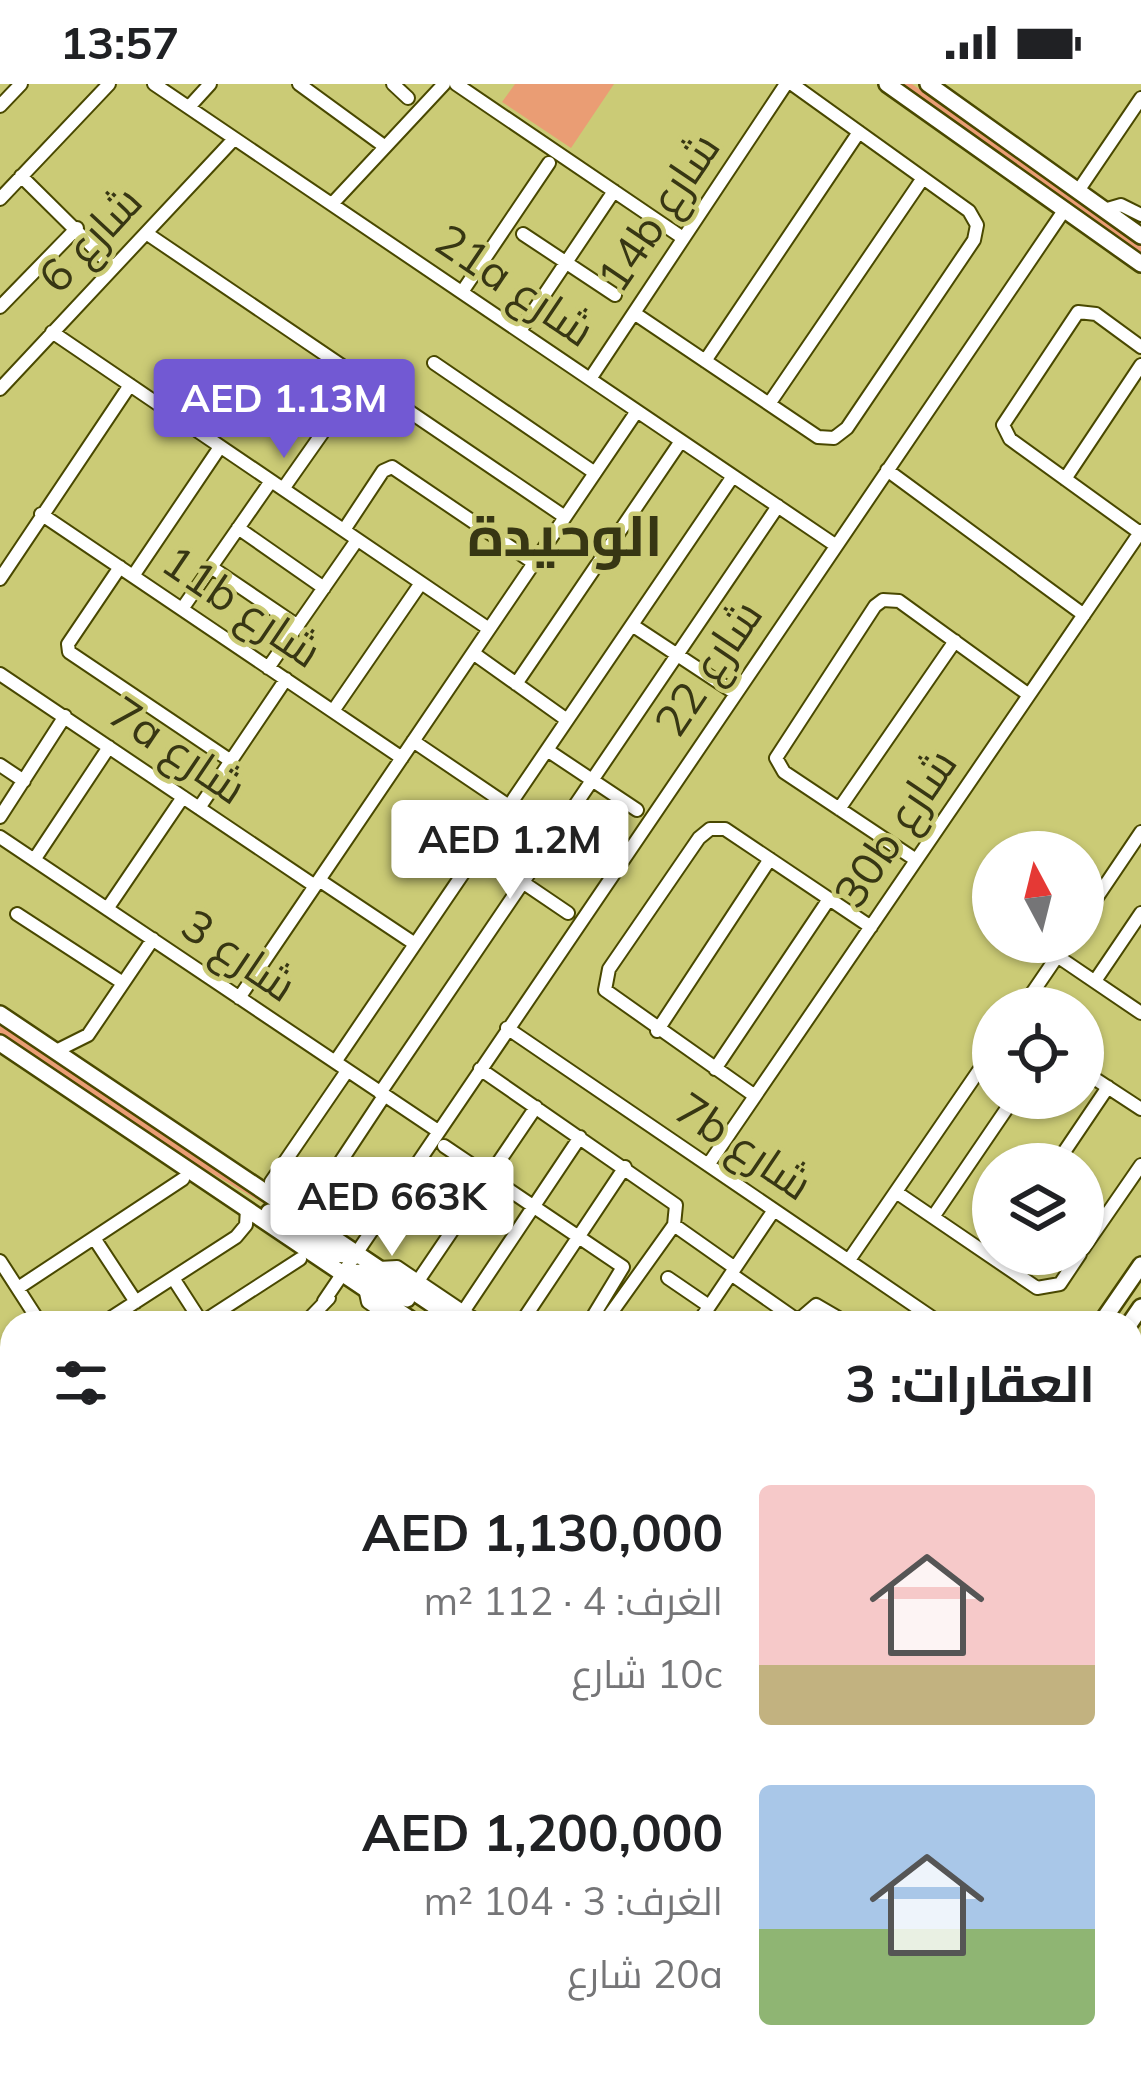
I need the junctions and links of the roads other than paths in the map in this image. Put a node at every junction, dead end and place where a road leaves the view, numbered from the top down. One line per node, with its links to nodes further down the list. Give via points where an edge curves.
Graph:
1 (21, 84): 16 (street)
2 (109, 84): 22 (street)
3 (154, 84): 17 (street, 21a شارع)
4 (210, 84): 17 (street)
5 (299, 84): 13 (street)
6 (329, 84): 13 (street)
7 (393, 84): 14 (street)
8 (444, 84): 20 (street)
9 (456, 84): 25 (street)
10 (789, 84): 18 (street); 35 (street, 14b شارع)
11 (887, 84): 28 (main road)
12 (928, 84): 26 (main road)
13 (318, 96): 20 (street)
14 (408, 98)
15 (1141, 98): 26 (street)
16 (0, 106)
17 (189, 107): 19 (street, 21a شارع)
18 (860, 132): 23 (street); 46 (street)
19 (234, 139): 27 (street, 21a شارع); 32 (street, شارع 6)
20 (384, 146): 27 (street)
21 (549, 163): 39 (street)
22 (21, 176): 24 (street); 31 (street)
23 (922, 178): 53 (street); 53 (street, via 976,220 974,240 844,431 818,437)
24 (3, 191)
25 (614, 191): 35 (street); 36 (street)
26 (1078, 191): 29 (main road)
27 (332, 204): 39 (street, 21a شارع)
28 (1065, 209): 37 (main road); 57 (street, شارع 22)
29 (1104, 209): 30 (street, via 1121,205); 34 (main road)
30 (1141, 214)
31 (77, 228): 38 (street); 41 (street)
32 (146, 232): 38 (street, شارع 6); 49 (street)
33 (523, 234): 36 (street)
34 (1141, 236)
35 (683, 238): 42 (street, 14b شارع)
36 (566, 262): 40 (street); 44 (street)
37 (1141, 264)
38 (113, 267): 43 (street, شارع 6)
39 (462, 292): 44 (street, 21a شارع)
40 (615, 295)
41 (0, 307)
42 (634, 313): 46 (street); 50 (street, 14b شارع)
43 (52, 332): 51 (street); 52 (street, شارع 6)
44 (520, 332): 50 (street, 21a شارع)
45 (1141, 347): 60 (street, via 1083,311 1003,425)
46 (705, 361): 53 (street)
47 (434, 363): 58 (street)
48 (1141, 365): 60 (street)
49 (361, 378): 62 (street); 65 (street)
50 (590, 380): 54 (street, 21a شارع)
51 (130, 385): 56 (street); 64 (street)
52 (0, 389)
53 (769, 404)
54 (637, 411): 55 (street, 21a شارع); 58 (street)
55 (681, 441): 59 (street, 21a شارع); 89 (street)
56 (220, 447): 61 (street); 74 (street)
57 (886, 470): 70 (street, شارع 22); 79 (street)
58 (595, 473): 65 (street)
59 (733, 476): 63 (street, 21a شارع); 80 (street)
60 (1065, 479): 68 (street)
61 (271, 481): 62 (street); 66 (street)
62 (284, 489): 67 (street)
63 (778, 506): 70 (street, 21a شارع); 85 (street)
64 (41, 514): 73 (street, 11b شارع); 75 (street)
65 (565, 517): 71 (street)
66 (238, 528): 72 (street); 77 (street)
67 (344, 530): 69 (street); 71 (street, via 392,467)
68 (1140, 532): 79 (street, 30b شارع)
69 (357, 540): 76 (street); 77 (street)
70 (835, 545): 90 (street, شارع 22)
71 (534, 563): 82 (street)
72 (211, 567): 78 (street); 81 (street)
73 (120, 568): 74 (street, 11b شارع); 99 (street, via 69,652)
74 (133, 576): 78 (street, 11b شارع)
75 (0, 579)
76 (421, 583): 82 (street); 92 (street)
77 (323, 588): 81 (street)
78 (182, 609): 86 (street, 11b شارع)
79 (1084, 615): 91 (street, 30b شارع)
80 (632, 625): 85 (street); 94 (street)
81 (298, 626): 86 (street)
82 (489, 629): 84 (street)
83 (955, 640): 91 (street); 106 (street); 106 (street, via 888,599 875,606 776,758)
84 (473, 653): 89 (street); 95 (street)
85 (677, 654): 90 (street); 101 (street)
86 (268, 668): 88 (street, 11b شارع)
87 (0, 674): 93 (street, 7a شارع)
88 (286, 680): 92 (street, 11b شارع); 99 (street)
89 (516, 684): 94 (street)
90 (735, 693): 132 (street, شارع 22)
91 (1029, 695): 114 (street, 30b شارع)
92 (333, 711): 98 (street, 11b شارع)
93 (65, 716): 96 (street, 7a شارع); 102 (street)
94 (568, 720): 97 (street)
95 (413, 741): 98 (street); 104 (street)
96 (109, 747): 103 (street, 7a شارع); 113 (street)
97 (547, 750): 101 (street); 104 (street)
98 (402, 758): 115 (street)
99 (230, 761): 105 (street)
100 (0, 765): 102 (street)
101 (592, 780): 107 (street); 116 (street)
102 (24, 781): 108 (street)
103 (183, 797): 105 (street, 7a شارع); 119 (street)
104 (509, 806): 111 (street)
105 (199, 808): 115 (street, 7a شارع)
106 (839, 809): 114 (street)
107 (637, 810)
108 (0, 817)
109 (1141, 832): 117 (street)
110 (0, 837): 113 (street, شارع 3)
111 (478, 852): 116 (street); 125 (street)
112 (770, 859): 118 (street); 133 (street); 133 (street, via 725,829 710,830 609,969 604,990)
113 (34, 860): 119 (street, شارع 3)
114 (916, 860): 123 (street, 30b شارع)
115 (317, 883): 125 (street, 7a شارع); 129 (street)
116 (523, 883): 120 (street); 145 (street)
117 (1104, 887)
118 (829, 899): 123 (street); 139 (street)
119 (107, 909): 124 (street, شارع 3)
120 (568, 913)
121 (1141, 913): 127 (street)
122 (17, 914): 128 (street)
123 (871, 926): 146 (street, 30b شارع)
124 (153, 939): 128 (street); 129 (street, شارع 3)
125 (415, 944): 137 (street)
126 (1068, 963): 127 (street)
127 (1095, 981): 130 (street)
128 (123, 983): 134 (street)
129 (239, 998): 137 (street, شارع 3)
130 (1141, 1013)
131 (0, 1014): 136 (main road)
132 (507, 1028): 138 (street, شارع 22); 154 (street, 7b شارع)
133 (658, 1031): 139 (street)
134 (88, 1034): 136 (street); 140 (street)
135 (0, 1043): 162 (main road)
136 (56, 1051): 140 (main road)
137 (335, 1062): 141 (street, شارع 3)
138 (480, 1069): 147 (street); 150 (street, شارع 22)
139 (715, 1069): 146 (street)
140 (84, 1071): 176 (main road)
141 (347, 1071): 145 (street, شارع 3); 159 (street)
142 (972, 1080): 160 (street)
143 (1104, 1084): 144 (street)
144 (1108, 1087): 148 (street); 152 (street)
145 (382, 1094): 150 (street, شارع 3); 163 (street)
146 (755, 1096): 154 (street, 30b شارع)
147 (536, 1107): 151 (street); 157 (street)
148 (1141, 1109)
149 (1000, 1119): 165 (street)
150 (438, 1131): 176 (street, شارع 22)
151 (580, 1137): 156 (street); 161 (street)
152 (1070, 1143)
153 (444, 1146): 157 (street)
154 (708, 1165): 164 (street, 7b شارع)
155 (1141, 1165): 166 (street)
156 (626, 1167): 167 (street, via 673,1200); 168 (street)
157 (489, 1176): 161 (street); 182 (street)
158 (183, 1179): 169 (street)
159 (271, 1182)
160 (896, 1192): 165 (street); 172 (street)
161 (534, 1207): 168 (street); 196 (street)
162 (245, 1208): 176 (main road, via 268,1211); 180 (street, via 242,1232)
163 (310, 1208)
164 (774, 1210): 172 (street, 7b شارع); 177 (street)
165 (933, 1217): 170 (street)
166 (1104, 1218)
167 (676, 1220): 177 (street); 199 (street)
168 (579, 1237): 197 (street); 198 (street, via 624,1269)
169 (94, 1238): 183 (street); 184 (street)
170 (972, 1242)
171 (300, 1259): 190 (street)
172 (849, 1260): 202 (street, 7b شارع)
173 (0, 1262): 183 (street)
174 (1141, 1265): 203 (main road)
175 (379, 1268): 176 (main road); 182 (street, via 393,1265); 186 (main road)
176 (352, 1269): 186 (main road, via 421,1308); 191 (street, شارع 22); 192 (street); 193 (main road)
177 (733, 1271): 185 (street); 201 (street)
178 (1020, 1275): 179 (street, via 1049,1289)
179 (1066, 1275)
180 (173, 1278): 184 (street); 189 (street)
181 (668, 1278): 185 (street)
182 (418, 1281): 195 (street)
183 (18, 1288): 187 (street)
184 (136, 1301): 188 (street)
185 (710, 1306): 200 (street)
186 (441, 1310): 194 (main road)
187 (32, 1311)
188 (121, 1311)
189 (194, 1311)
190 (220, 1311)
191 (315, 1311)
192 (382, 1311)
193 (402, 1311)
194 (444, 1311)
195 (454, 1311)
196 (465, 1311)
197 (528, 1311)
198 (597, 1311)
199 (612, 1311)
200 (706, 1311)
201 (783, 1311)
202 (923, 1311)
203 (1109, 1311)

